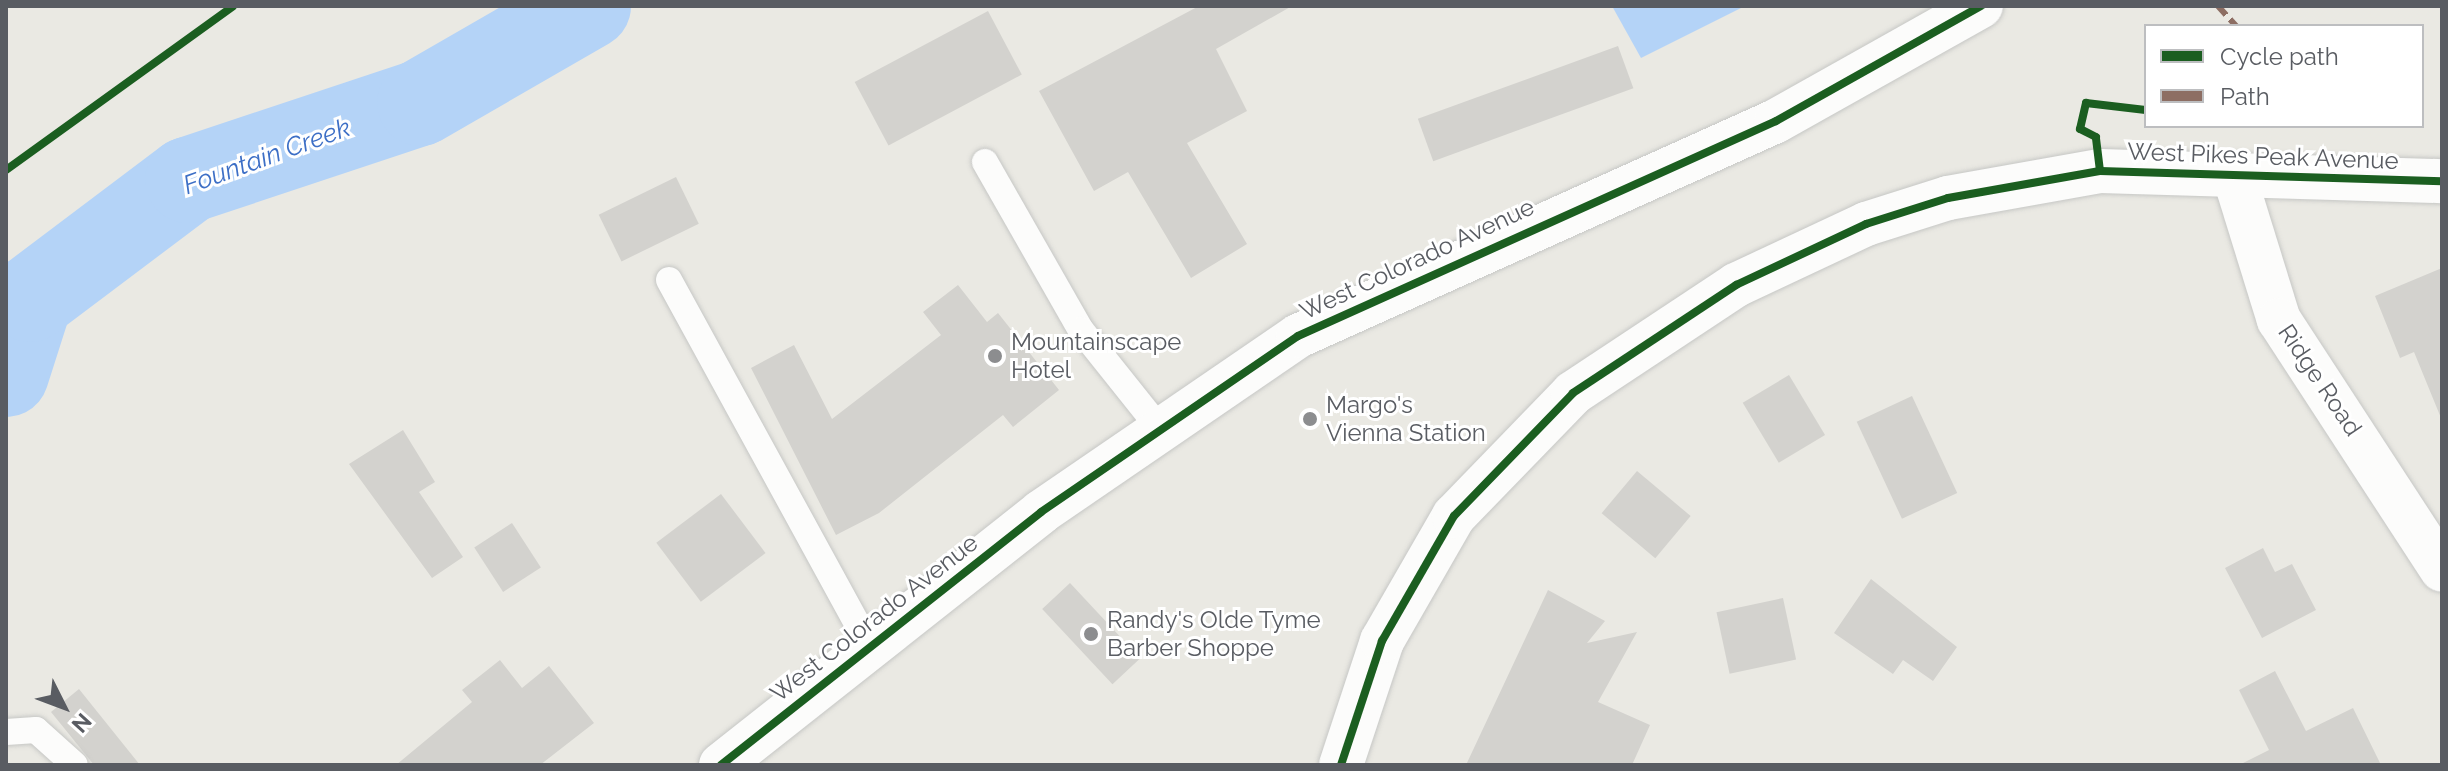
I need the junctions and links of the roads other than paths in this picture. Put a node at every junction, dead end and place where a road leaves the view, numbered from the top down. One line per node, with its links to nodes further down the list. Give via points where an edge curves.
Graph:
1 (1981, 6): 6 (street, West Colorado Avenue, via 1776,121 1371,298 1298,336)
2 (985, 162): 6 (lane, via 1081,330)
3 (2234, 175): 4 (street, West Pikes Peak Avenue); 7 (street, Ridge Road, via 2279,320); 12 (street, West Pikes Peak Avenue, via 2100,171 1948,198 1866,224 1736,285 1644,342 1563,402 1454,516 1382,641)
4 (2442, 181)
5 (669, 280): 8 (lane)
6 (1160, 429): 8 (street, West Colorado Avenue, via 1041,512)
7 (2442, 570)
8 (870, 647): 11 (street, West Colorado Avenue)
9 (6, 732): 10 (lane, via 36,730)
10 (71, 760)
11 (721, 765)
12 (1341, 765)

